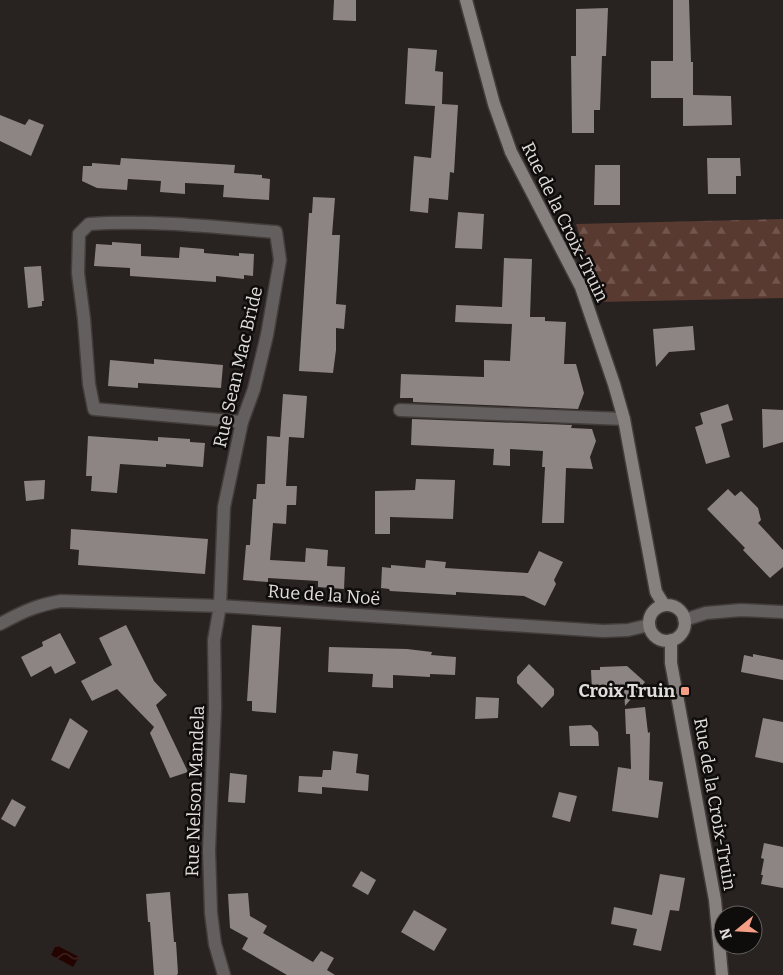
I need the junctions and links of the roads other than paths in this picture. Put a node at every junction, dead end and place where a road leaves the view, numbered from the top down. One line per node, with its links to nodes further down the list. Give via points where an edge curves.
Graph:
1 (466, 0): 3 (main road, Rue de la Croix-Truin, via 494,104 511,152 581,287)
2 (400, 410): 3 (street)
3 (624, 419): 5 (main road, Rue de la Croix-Truin, via 656,592)
4 (242, 422): 4 (street, Rue Sean Mac Bride, via 94,409 78,273 78,234 89,224 128,222 276,232 280,260 267,335); 6 (street, Rue Sean Mac Bride, via 224,507)
5 (664, 605): 8 (main road, via 679,610); 10 (main road, via 651,614)
6 (220, 606): 9 (street, Rue de la Noë, via 62,601 42,604); 10 (street, Rue de la Noë, via 603,631); 12 (street, Rue Nelson Mandela, via 214,640 215,707 209,850 211,913)
7 (783, 612): 8 (street, via 742,610 706,613)
8 (684, 620): 11 (main road, via 683,630)
9 (0, 624)
10 (649, 625): 11 (main road, via 654,636)
11 (671, 640): 13 (main road, Rue de la Croix-Truin, via 671,663 715,900)
12 (224, 975)
13 (722, 975)

